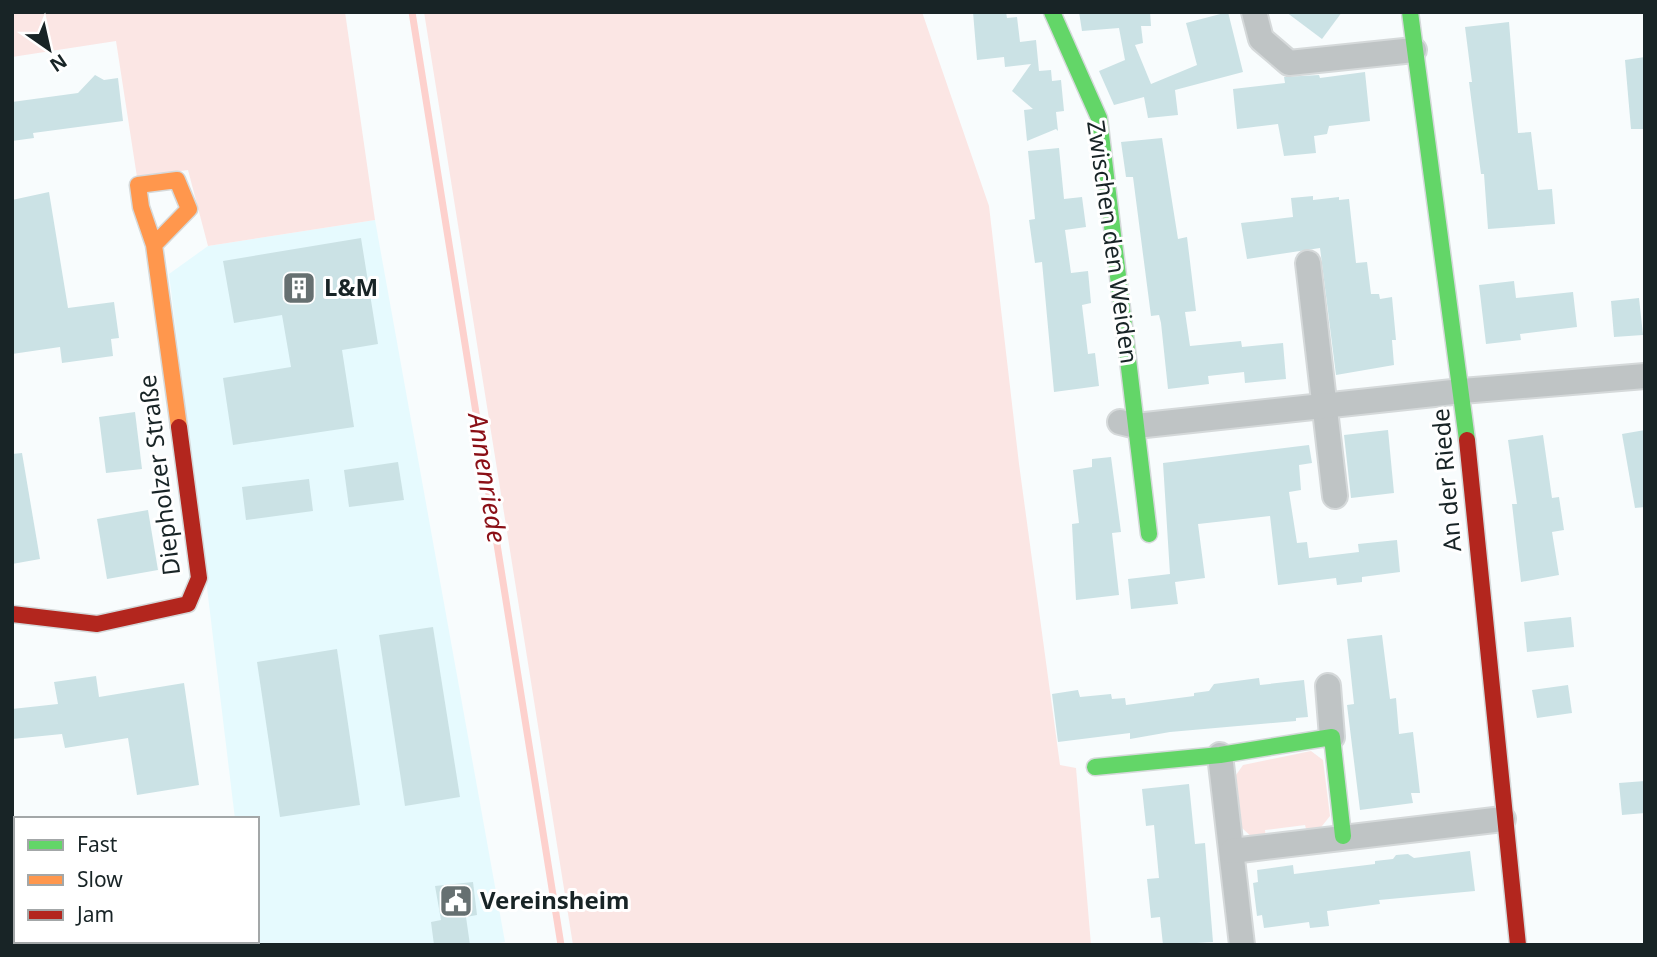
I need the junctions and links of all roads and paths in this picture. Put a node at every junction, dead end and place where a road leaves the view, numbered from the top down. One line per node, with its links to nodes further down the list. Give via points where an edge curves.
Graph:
1 (1052, 12): 10 (street, Zwischen den Weiden, via 1099,118)
2 (1254, 12): 4 (street, via 1261,39 1289,63)
3 (1410, 12): 4 (street, An der Riede)
4 (1414, 50): 8 (street, An der Riede)
5 (153, 245): 13 (street, Diepholzer Straße, via 199,578 188,604 97,624)
6 (1308, 263): 9 (street)
7 (1645, 376): 8 (street)
8 (1462, 391): 9 (street); 18 (street, An der Riede)
9 (1326, 405): 10 (street); 11 (street)
10 (1128, 424): 12 (street, Zwischen den Weiden)
11 (1335, 496)
12 (1149, 534)
13 (12, 614)
14 (1328, 686): 15 (street)
15 (1332, 737): 16 (street); 19 (street)
16 (1220, 755): 17 (street); 20 (street)
17 (1095, 767)
18 (1503, 819): 19 (street); 22 (street, An der Riede)
19 (1343, 836): 20 (street)
20 (1232, 851): 21 (street)
21 (1242, 945)
22 (1518, 945)

